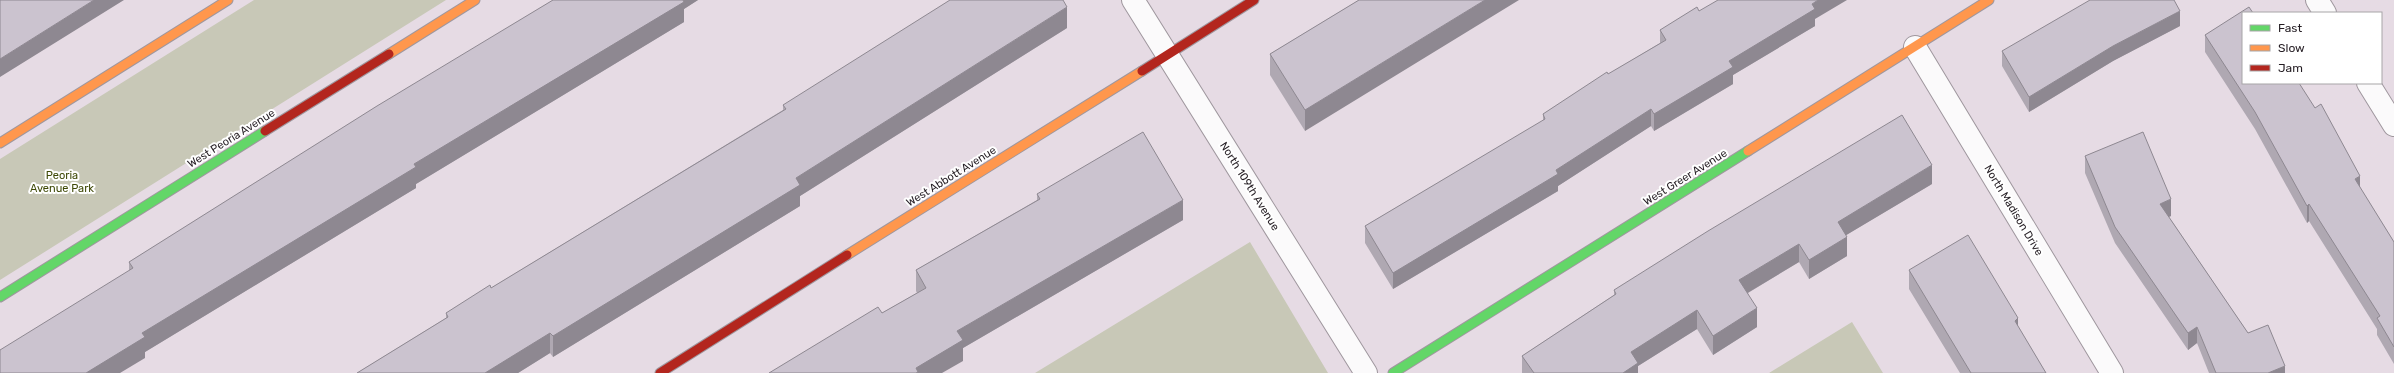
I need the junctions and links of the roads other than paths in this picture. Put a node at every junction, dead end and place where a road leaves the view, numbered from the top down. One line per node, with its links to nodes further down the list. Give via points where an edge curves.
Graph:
1 (228, 0): 12 (street)
2 (475, 0): 13 (street, West Peoria Avenue)
3 (1133, 0): 9 (street, North 109th Avenue)
4 (1254, 0): 9 (street, West Abbott Avenue)
5 (1989, 0): 8 (street, West Greer Avenue)
6 (2317, 0): 7 (street)
7 (2324, 12)
8 (1915, 46): 16 (street, West Greer Avenue); 17 (street, North Madison Drive)
9 (1168, 54): 14 (street, West Abbott Avenue); 15 (street, North 109th Avenue)
10 (2369, 84): 11 (street)
11 (2394, 125)
12 (0, 143)
13 (0, 297)
14 (660, 373)
15 (1366, 373)
16 (1393, 373)
17 (2112, 373)

